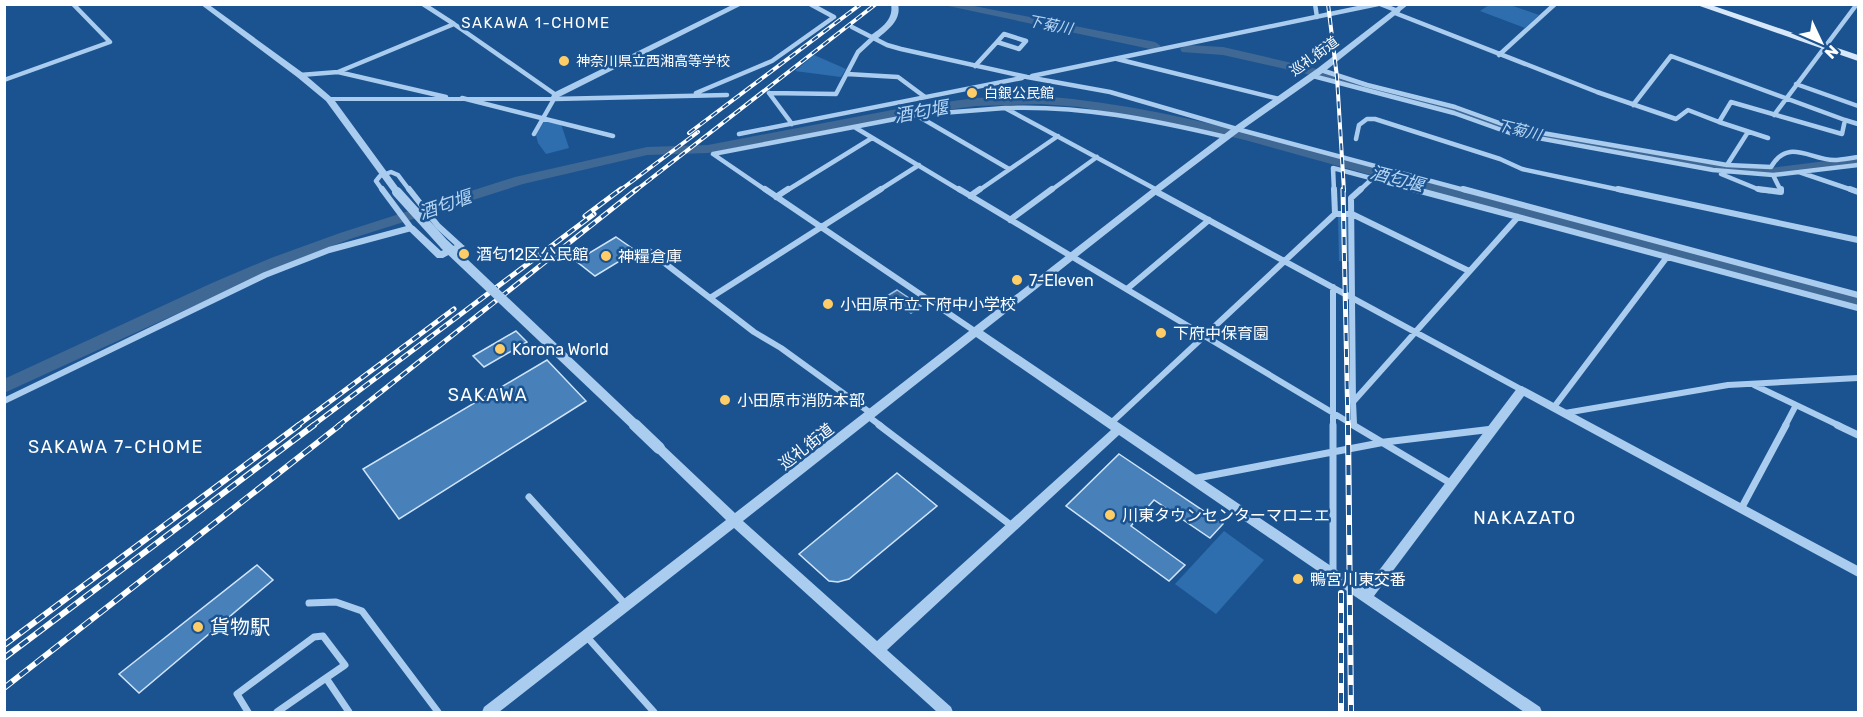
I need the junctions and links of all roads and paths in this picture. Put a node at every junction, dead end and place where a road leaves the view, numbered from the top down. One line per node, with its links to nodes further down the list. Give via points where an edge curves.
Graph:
1 (73, 4): 29 (street, via 110,42)
2 (423, 4): 15 (street)
3 (741, 4): 34 (street)
4 (810, 4): 31 (street, via 834,17 772,61)
5 (894, 4): 17 (street, via 896,15)
6 (1315, 4): 14 (street)
7 (1379, 4): 13 (street); 14 (street)
8 (1406, 4): 13 (street, 巡礼街道)
9 (1555, 4): 20 (street)
10 (1698, 4): 19 (main road)
11 (1857, 4): 19 (street)
12 (205, 5): 27 (street)
13 (1396, 12): 20 (street); 25 (street, 巡礼街道)
14 (1317, 17): 21 (street)
15 (454, 24): 24 (street); 34 (street)
16 (852, 27): 17 (street)
17 (873, 38): 23 (street, via 901,49); 26 (street, via 858,52)
18 (996, 42): 18 (street, via 1004,34 1026,41 1019,49); 23 (street)
19 (1825, 46): 22 (main road); 30 (street)
20 (1499, 55): 40 (street)
21 (1113, 58): 28 (street); 39 (street)
22 (1858, 58)
23 (975, 66): 28 (street)
24 (338, 72): 27 (street); 33 (street)
25 (1317, 73): 39 (street, 巡礼街道); 64 (street, via 1455,107 1513,128); 67 (street, via 1510,133)
26 (847, 74): 35 (street, via 898,77); 48 (street, via 836,94 769,93)
27 (300, 75): 38 (street)
28 (1027, 77): 35 (street); 51 (street, via 1110,92)
29 (4, 80)
30 (1796, 84): 37 (street); 41 (street)
31 (694, 95): 32 (street); 34 (street)
32 (727, 95)
33 (446, 97): 36 (street); 38 (street)
34 (555, 97): 36 (street); 45 (street)
35 (925, 97): 48 (street)
36 (461, 98): 45 (street)
37 (1786, 98): 40 (street, via 1671,56); 43 (street); 46 (street)
38 (329, 99): 69 (street)
39 (1279, 99): 51 (street, 巡礼街道)
40 (1633, 105): 47 (street, via 1676,119 1688,110)
41 (1858, 106)
42 (1005, 108): 44 (street); 56 (street); 57 (street, via 1084,109)
43 (1774, 115): 46 (street, via 1842,134); 47 (street, via 1731,102)
44 (916, 116): 50 (street); 66 (street)
45 (543, 119): 54 (street); 55 (street)
46 (1845, 120): 49 (street)
47 (1719, 122): 52 (street)
48 (792, 124): 53 (street)
49 (1858, 124)
50 (856, 128): 58 (street); 74 (street, via 713,154)
51 (1237, 129): 57 (street, 巡礼街道); 92 (street)
52 (1748, 132): 59 (street); 64 (street)
53 (739, 134)
54 (534, 135)
55 (613, 136)
56 (1058, 136): 61 (street); 66 (street)
57 (1226, 137): 72 (street, 巡礼街道)
58 (872, 138): 63 (street); 74 (street)
59 (1768, 138)
60 (1356, 139): 83 (street, via 1359,125 1375,119 1522,169)
61 (1097, 157): 72 (street); 79 (street)
62 (1858, 157): 64 (street, via 1834,160 1790,151 1776,157 1771,166)
63 (919, 165): 75 (street); 81 (street)
64 (1727, 165)
65 (1858, 165): 68 (street)
66 (1009, 169): 75 (street)
67 (1713, 170): 70 (street); 70 (street, via 1760,190 1781,192)
68 (1798, 172): 70 (street); 73 (street)
69 (384, 174): 82 (street, via 376,181); 84 (street, via 398,175 438,226); 118 (street, bridge, via 446,248)
70 (1773, 175)
71 (1372, 178): 76 (street, via 1333,168); 77 (street, via 1351,198); 78 (street)
72 (1156, 190): 80 (street); 86 (street, 巡礼街道)
73 (1858, 192)
74 (776, 196): 81 (street)
75 (970, 196): 79 (street)
76 (1335, 214): 77 (street); 88 (street)
77 (1352, 214): 89 (street); 94 (street)
78 (1518, 217): 87 (street); 89 (street)
79 (1010, 220): 86 (street)
80 (1209, 220): 88 (street); 91 (street)
81 (821, 227): 93 (street); 97 (street)
82 (411, 228): 84 (street, via 440,256); 102 (street, via 329,250 265,275)
83 (1858, 240)
84 (460, 246)
85 (649, 251): 93 (street)
86 (1072, 256): 91 (street); 97 (street, 巡礼街道)
87 (1667, 257): 95 (street); 105 (street)
88 (1284, 260): 90 (street); 98 (street)
89 (1469, 271): 96 (street)
90 (1333, 287): 94 (street); 106 (street)
91 (1127, 289): 98 (street)
92 (1858, 295)
93 (710, 298): 107 (street)
94 (1353, 298): 96 (street); 103 (street)
95 (1858, 308)
96 (1416, 331): 101 (street); 103 (street)
97 (976, 332): 107 (street, 巡礼街道); 109 (street)
98 (1204, 335): 106 (street); 109 (street)
99 (1858, 378): 100 (street)
100 (1751, 384): 104 (street); 105 (street)
101 (1522, 390): 105 (street); 110 (street)
102 (4, 401)
103 (1353, 402): 108 (street)
104 (1796, 405): 111 (street); 117 (street)
105 (1559, 410): 117 (street)
106 (1334, 412): 108 (street); 113 (street)
107 (871, 415): 118 (street, 巡礼街道); 119 (street)
108 (1354, 424): 112 (street)
109 (1114, 427): 114 (street); 119 (street)
110 (1493, 429): 112 (street); 115 (street)
111 (1858, 435)
112 (1385, 442): 113 (street); 115 (street)
113 (1334, 452): 114 (street); 121 (street)
114 (1191, 479): 121 (street)
115 (1452, 484): 122 (street)
116 (530, 497): 124 (street)
117 (1742, 509): 120 (street)
118 (736, 522): 124 (street, 巡礼街道); 126 (street)
119 (1012, 526): 126 (street)
120 (1858, 572)
121 (1333, 575): 122 (street)
122 (1366, 597): 135 (street)
123 (309, 603): 131 (street, via 322,600 352,605 362,611)
124 (627, 606): 125 (street, 巡礼街道)
125 (587, 637): 132 (street, 巡礼街道); 133 (street)
126 (878, 650): 134 (street)
127 (326, 678): 128 (street, via 345,665 324,636 314,637 237,694); 129 (street); 130 (street)
128 (248, 712)
129 (277, 712)
130 (349, 712)
131 (438, 712)
132 (489, 712)
133 (654, 712)
134 (946, 712)
135 (1536, 712)

